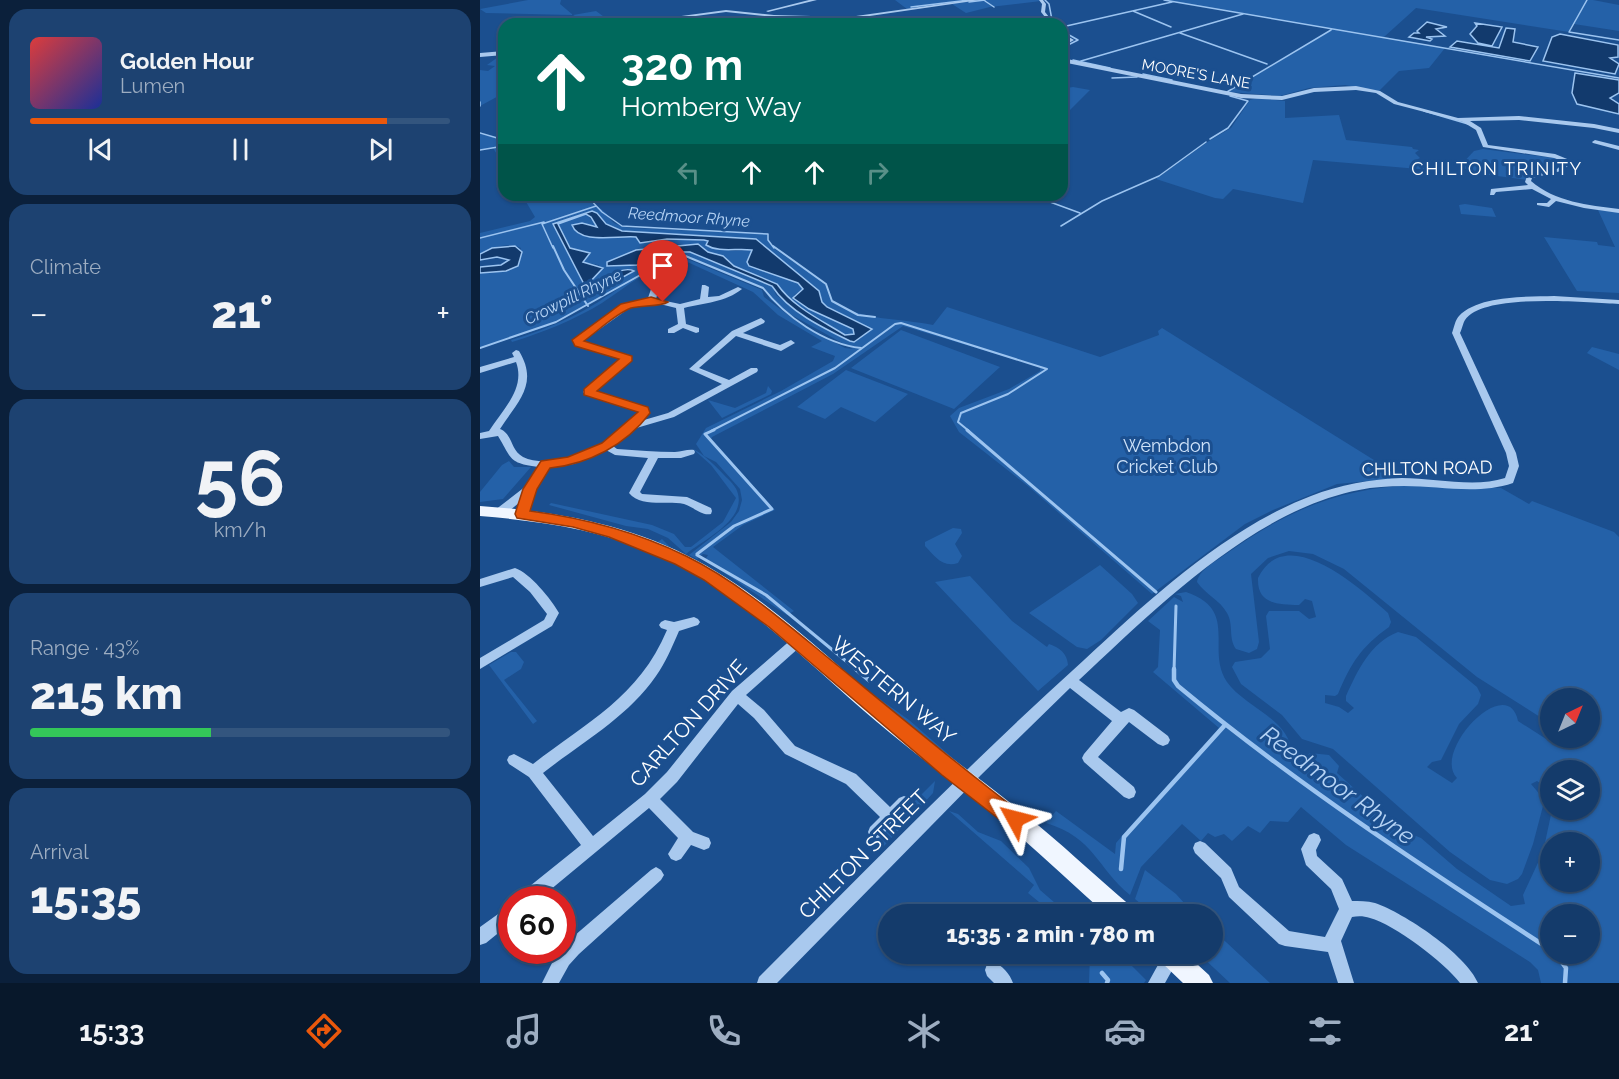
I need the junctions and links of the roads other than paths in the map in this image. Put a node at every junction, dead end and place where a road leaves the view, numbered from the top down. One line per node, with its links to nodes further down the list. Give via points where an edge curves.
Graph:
1 (815, 0): 4 (street)
2 (978, 0): 4 (street, via 849,18)
3 (1041, 0): 6 (street)
4 (759, 14): 5 (street, via 719,11)
5 (668, 18)
6 (1046, 18)
7 (498, 54): 8 (street)
8 (480, 55)
9 (1068, 61): 10 (street, MOORE'S LANE, via 1245,97 1282,98 1314,90 1356,88 1384,94 1396,103)
10 (1464, 120): 11 (street, via 1519,118); 14 (street, via 1479,129 1485,146 1560,157 1570,162 1559,170 1529,177)
11 (1619, 131)
12 (1594, 142): 13 (street)
13 (1619, 148)
14 (1533, 187): 15 (street, via 1493,190); 16 (street)
15 (1492, 194)
16 (1556, 197): 17 (street, via 1550,205); 18 (street)
17 (1539, 204)
18 (1619, 211)
19 (656, 285): 22 (street)
20 (705, 287): 23 (street)
21 (738, 289): 23 (street, via 721,298)
22 (651, 300): 25 (street); 35 (street, via 625,306 578,342 627,358 588,392)
23 (704, 300): 25 (street)
24 (1619, 302): 53 (street, CHILTON ROAD, via 1505,300 1473,310 1456,326 1457,337 1511,453 1514,466 1509,480 1494,485 1410,482 1364,486 1335,491 1299,505 1251,529 1151,607)
25 (680, 307): 27 (street)
26 (761, 321): 30 (street)
27 (682, 325): 28 (street); 29 (street)
28 (696, 330)
29 (671, 331)
30 (735, 333): 31 (street, via 781,348); 34 (street, via 693,369)
31 (791, 343)
32 (480, 370): 38 (street, via 517,355 525,373 521,392)
33 (756, 371): 34 (street)
34 (728, 383): 36 (street, via 679,411)
35 (644, 410): 36 (street); 37 (street)
36 (658, 418): 37 (street)
37 (630, 427): 40 (street)
38 (493, 432): 39 (street); 43 (street, via 504,435 512,455 519,460)
39 (480, 436)
40 (607, 446): 42 (street, via 615,453); 43 (street, via 570,462)
41 (690, 452): 42 (street)
42 (655, 455): 46 (street, via 630,493 640,498 687,501)
43 (546, 464): 44 (street)
44 (530, 489): 47 (street); 48 (street)
45 (480, 511): 47 (main road, WESTERN WAY)
46 (707, 511)
47 (499, 513): 48 (main road, WESTERN WAY)
48 (522, 514): 51 (main road, WESTERN WAY, via 613,533 671,555 753,606)
49 (480, 583): 52 (street, via 508,572 520,574 553,613 552,619 536,631)
50 (694, 622): 58 (street, via 669,626 663,657 642,687)
51 (797, 642): 54 (street, CARLTON DRIVE); 59 (main road, WESTERN WAY)
52 (480, 664)
53 (1069, 680): 55 (street); 59 (street, CHILTON STREET)
54 (737, 695): 61 (street, CARLTON DRIVE); 63 (street, via 790,750 851,779)
55 (1121, 720): 56 (street, via 1129,714); 60 (street, via 1089,758)
56 (1163, 740)
57 (514, 760): 58 (street)
58 (534, 772): 68 (street)
59 (965, 780): 73 (main road, WESTERN WAY); 83 (street, CHILTON STREET)
60 (1129, 792)
61 (650, 800): 65 (street); 68 (street, CARLTON DRIVE)
62 (904, 803): 63 (street)
63 (890, 816): 64 (street)
64 (875, 832)
65 (688, 837): 67 (street); 70 (street)
66 (1314, 840): 74 (street, via 1308,849 1311,860 1337,884)
67 (704, 843)
68 (592, 847): 72 (street, CARLTON DRIVE)
69 (1200, 848): 77 (street, via 1226,873 1234,892 1285,938 1327,945)
70 (676, 854)
71 (656, 875): 82 (street, via 563,958)
72 (543, 886)
73 (1112, 904)
74 (1347, 909): 77 (street); 87 (street, via 1378,912 1451,961)
75 (498, 923): 76 (street)
76 (480, 937)
77 (1333, 941): 86 (street)
78 (1166, 964): 85 (street)
79 (1179, 964): 81 (main road)
80 (993, 970): 84 (street)
81 (1198, 982)
82 (550, 983)
83 (765, 983)
84 (1005, 983)
85 (1156, 983)
86 (1346, 983)
87 (1470, 983)

